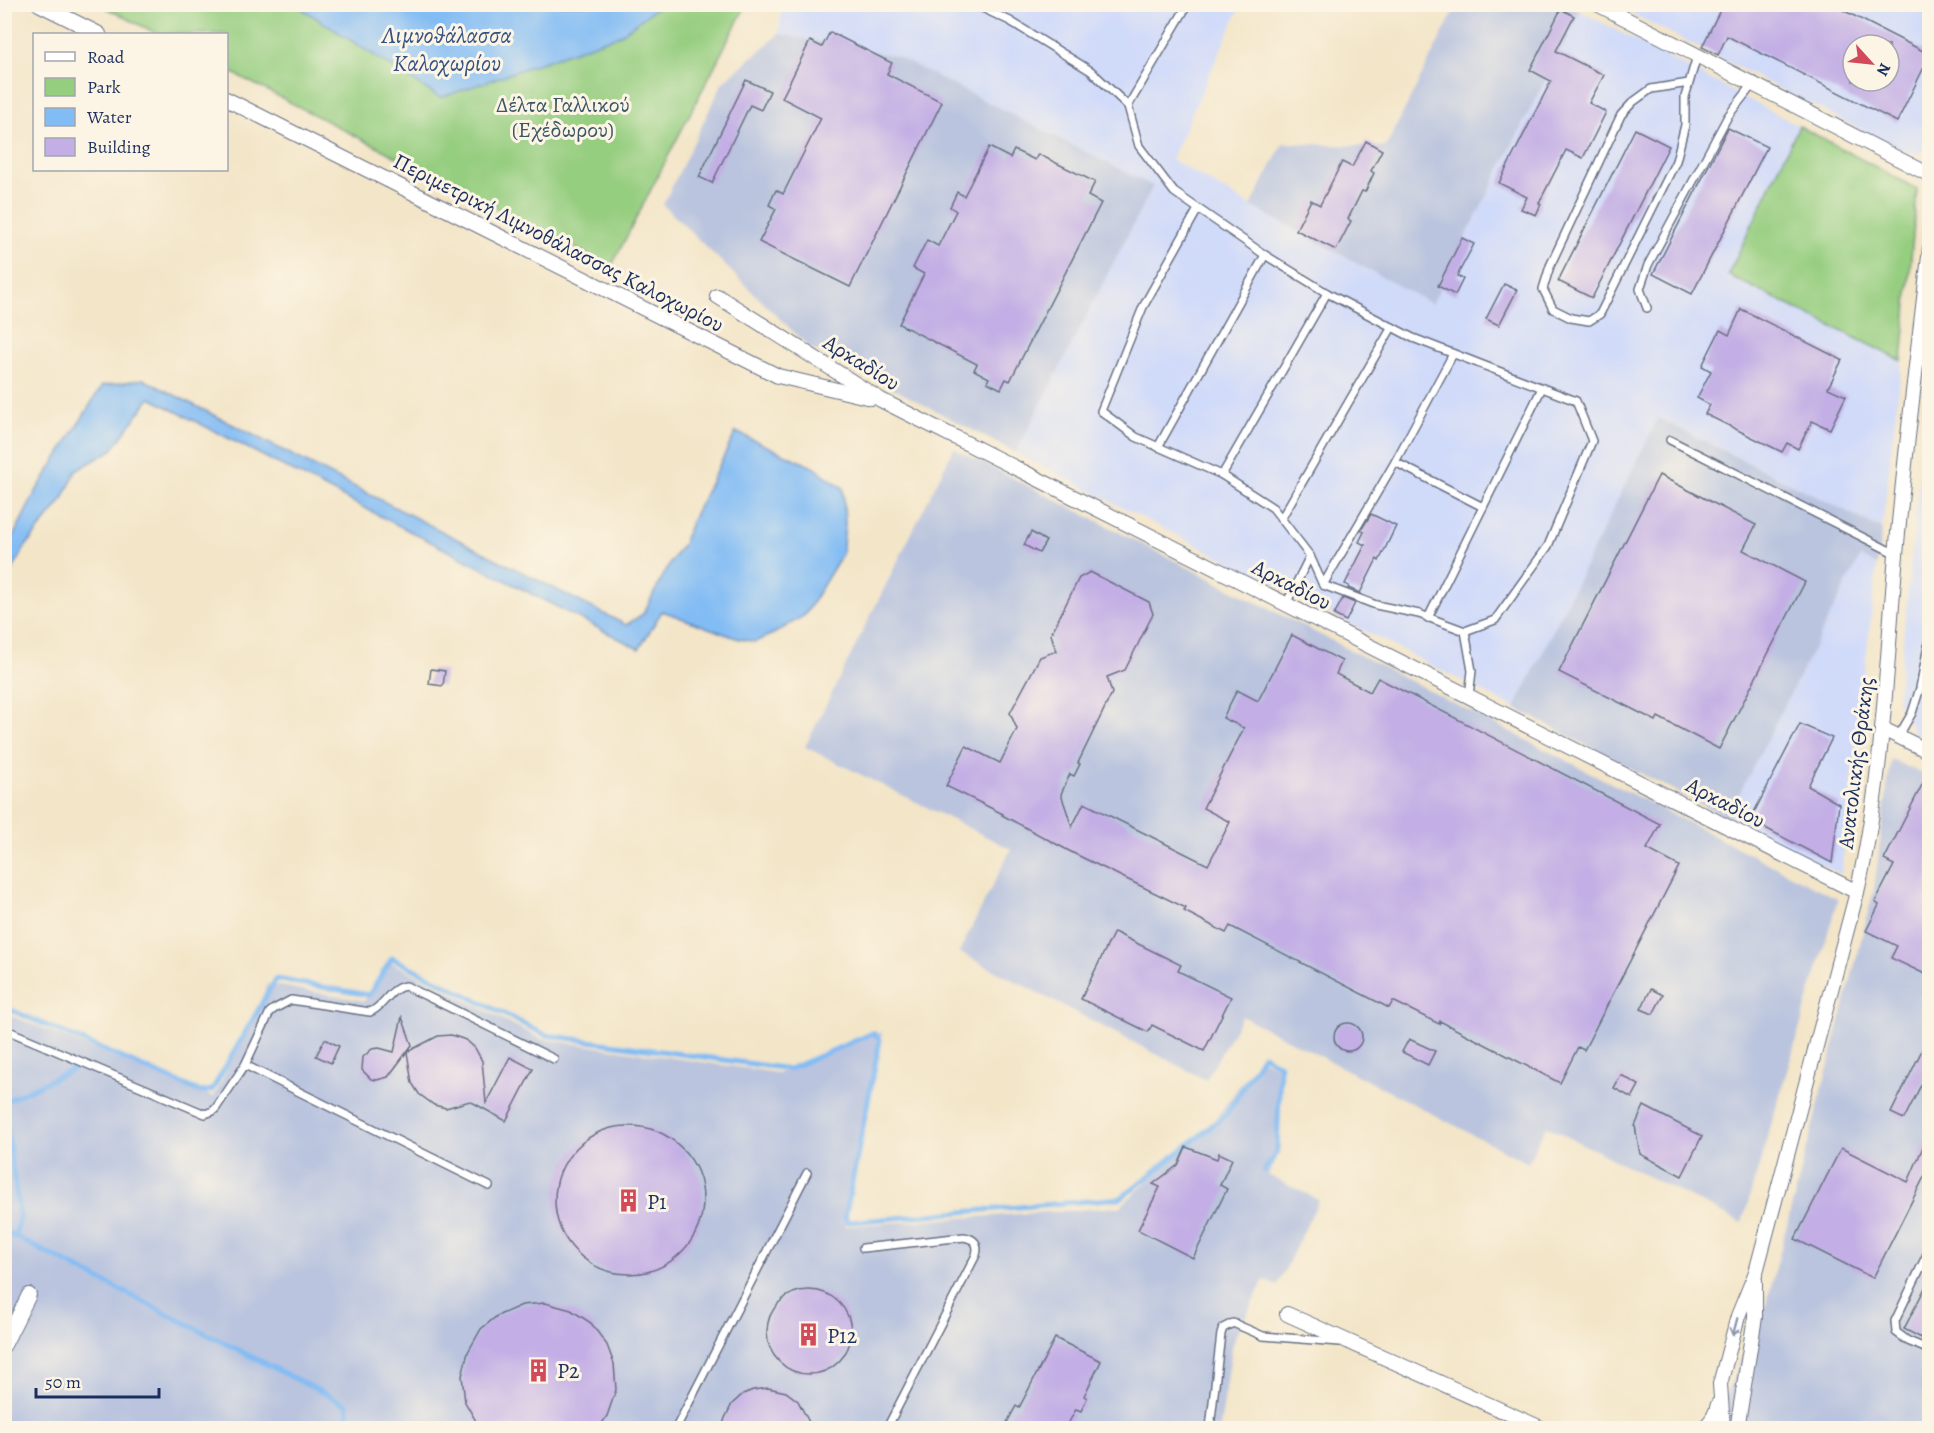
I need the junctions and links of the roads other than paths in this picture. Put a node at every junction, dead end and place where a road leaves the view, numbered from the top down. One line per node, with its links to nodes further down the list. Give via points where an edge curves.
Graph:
1 (39, 4): 5 (street)
2 (974, 4): 10 (lane, via 1010,21 1091,71)
3 (1188, 4): 10 (lane)
4 (1597, 4): 6 (street)
5 (97, 33)
6 (1697, 56): 7 (lane); 8 (street)
7 (1689, 83): 7 (lane, via 1676,161 1600,314 1589,321 1553,309 1543,289 1550,266 1621,115 1651,89)
8 (1753, 84): 11 (street); 17 (lane, via 1728,116 1648,265 1640,289)
9 (228, 100): 21 (street, Περιμετρική Λιμνοθάλασσας Καλοχωρίου, via 778,376)
10 (1128, 106): 12 (lane, via 1139,146 1174,192)
11 (1929, 175)
12 (1198, 209): 14 (lane); 23 (lane, via 1143,308 1101,411 1136,437)
13 (1929, 248): 28 (street, Ανατολικής Θράκης)
14 (1265, 255): 15 (lane); 23 (lane)
15 (1327, 293): 18 (lane); 25 (lane)
16 (717, 296): 21 (street, Αρκαδίου)
17 (1647, 308)
18 (1392, 327): 19 (lane); 27 (lane)
19 (1453, 354): 20 (lane); 24 (lane)
20 (1542, 388): 26 (lane); 33 (lane, via 1576,401 1592,441 1548,546 1495,620)
21 (881, 400): 31 (street, Αρκαδίου)
22 (1670, 440): 28 (lane)
23 (1158, 447): 25 (lane)
24 (1395, 462): 26 (lane); 30 (lane)
25 (1222, 475): 27 (lane, via 1273,508)
26 (1483, 507): 32 (lane)
27 (1281, 519): 29 (lane)
28 (1896, 554): 36 (street, Ανατολικής Θράκης)
29 (1310, 556): 30 (lane); 31 (lane)
30 (1323, 585): 32 (lane)
31 (1286, 604): 35 (street, Αρκαδίου)
32 (1428, 618): 33 (lane)
33 (1465, 632): 35 (lane, via 1472,671)
34 (1929, 635): 37 (lane, via 1920,688)
35 (1469, 696): 39 (street, Αρκαδίου)
36 (1883, 729): 37 (street); 39 (street, Ανατολικής Θράκης, via 1869,836)
37 (1898, 737): 38 (street)
38 (1929, 752)
39 (1857, 892): 47 (street, Ανατολικής Θράκης)
40 (4, 1029): 42 (lane, via 205,1114 213,1112)
41 (554, 1059): 42 (lane, via 402,986 370,1012 288,1001 270,1012)
42 (244, 1065): 44 (lane)
43 (807, 1173): 55 (lane)
44 (489, 1186)
45 (863, 1248): 56 (lane, via 964,1237 976,1242 978,1249)
46 (1929, 1248): 52 (lane, via 1895,1321 1896,1332)
47 (1756, 1272): 53 (street, Ανατολικής Θράκης, one-way to 53, via 1738,1316); 54 (street, Ανατολικής Θράκης, via 1755,1317)
48 (29, 1295): 51 (street)
49 (1287, 1314): 50 (street)
50 (1351, 1343): 57 (lane, via 1263,1336 1238,1324 1227,1325 1221,1334); 58 (street)
51 (4, 1345)
52 (1929, 1350)
53 (1720, 1384): 59 (street, via 1717,1412); 60 (street, Ανατολικής Θράκης)
54 (1738, 1427)
55 (676, 1428)
56 (887, 1428)
57 (1210, 1428)
58 (1541, 1428)
59 (1703, 1428)
60 (1723, 1428)

